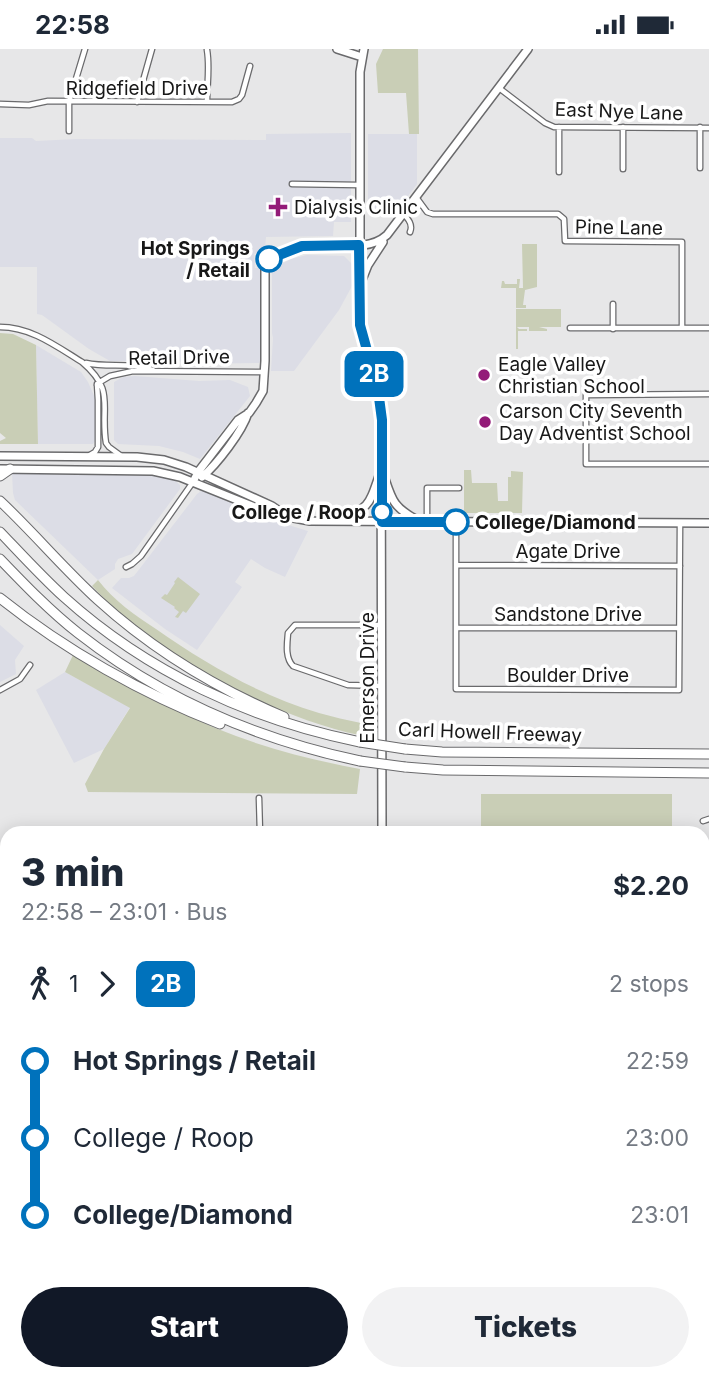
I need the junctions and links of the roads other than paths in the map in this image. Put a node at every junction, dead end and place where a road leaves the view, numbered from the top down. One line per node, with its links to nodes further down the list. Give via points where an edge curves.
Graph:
1 (85, 49): 9 (street)
2 (152, 49): 10 (street)
3 (337, 49): 6 (main road)
4 (528, 49): 8 (main road)
5 (207, 50): 11 (street)
6 (362, 51): 22 (main road)
7 (250, 67): 11 (street, Ridgefield Drive, via 239,99)
8 (499, 88): 13 (street, East Nye Lane, via 545,123); 23 (main road)
9 (69, 102): 10 (street, Ridgefield Drive); 12 (street, Ridgefield Drive); 17 (street)
10 (137, 102): 11 (street, Ridgefield Drive)
11 (207, 102)
12 (0, 104)
13 (559, 127): 14 (street, East Nye Lane); 20 (street)
14 (623, 127): 15 (street, East Nye Lane); 19 (street)
15 (700, 127): 16 (street, East Nye Lane); 18 (street)
16 (709, 128)
17 (69, 131)
18 (700, 168)
19 (623, 169)
20 (559, 172)
21 (292, 184): 22 (street)
22 (359, 185): 27 (main road)
23 (415, 197): 24 (main road); 32 (street, Pine Lane, via 433,214 558,214 564,219 565,241 682,242)
24 (403, 214): 25 (main road); 25 (street, via 410,232)
25 (397, 222): 26 (main road)
26 (387, 235): 27 (main road, via 378,243); 28 (main road)
27 (359, 245): 28 (main road); 37 (main road, via 302,246 265,261)
28 (360, 286): 44 (main road, via 360,325 380,403)
29 (613, 304): 34 (street)
30 (0, 327): 35 (street, via 36,335)
31 (570, 328): 34 (street)
32 (682, 328): 33 (street); 34 (street)
33 (709, 328)
34 (613, 329)
35 (82, 362): 36 (street); 38 (street)
36 (157, 371): 37 (street, Retail Drive); 38 (street, Retail Drive, via 123,372)
37 (265, 372): 46 (main road, via 263,391)
38 (98, 384): 41 (street, via 98,447); 42 (street, via 104,392 106,443)
39 (709, 394): 43 (street, via 586,395 586,464)
40 (0, 456): 41 (main road)
41 (88, 456): 42 (main road)
42 (124, 457): 46 (main road, via 164,460)
43 (709, 464)
44 (382, 468): 52 (main road, via 366,506); 53 (main road, Emerson Drive); 54 (main road, via 397,507)
45 (5, 469): 47 (highway); 48 (main road, via 141,470)
46 (201, 474): 48 (main road); 51 (main road)
47 (0, 476)
48 (193, 482): 51 (main road, via 264,512); 62 (street, via 141,556)
49 (459, 488): 54 (street, via 427,488)
50 (0, 499): 70 (highway, via 98,600 175,659 252,703)
51 (286, 516): 52 (main road)
52 (332, 522): 53 (main road)
53 (382, 522): 54 (main road); 64 (main road, Emerson Drive)
54 (423, 522): 55 (main road)
55 (456, 522): 56 (main road); 60 (street)
56 (680, 523): 57 (main road); 61 (street)
57 (709, 523)
58 (0, 532): 70 (highway, Carl Howell Freeway, via 72,603 164,669 232,703)
59 (0, 559): 71 (highway, Carl Howell Freeway, via 78,632 155,685 229,722)
60 (456, 565): 61 (street, Agate Drive); 65 (street)
61 (680, 566): 66 (street)
62 (126, 567)
63 (0, 598): 71 (highway, via 88,658 180,707 233,729)
64 (382, 625): 68 (main road, Emerson Drive); 68 (street, via 295,625 288,633 288,657 293,666 345,684)
65 (456, 628): 66 (street, Sandstone Drive); 66 (street, Boulder Drive, via 456,689 679,690)
66 (679, 628)
67 (30, 664): 69 (street, via 22,677)
68 (383, 686): 76 (main road, Emerson Drive)
69 (0, 690)
70 (341, 738): 72 (highway, Carl Howell Freeway, bridge, via 442,752)
71 (299, 747): 73 (highway, Carl Howell Freeway, bridge, via 360,761 443,770)
72 (709, 754)
73 (709, 773)
74 (259, 798): 75 (street)
75 (260, 826)
76 (382, 826)

